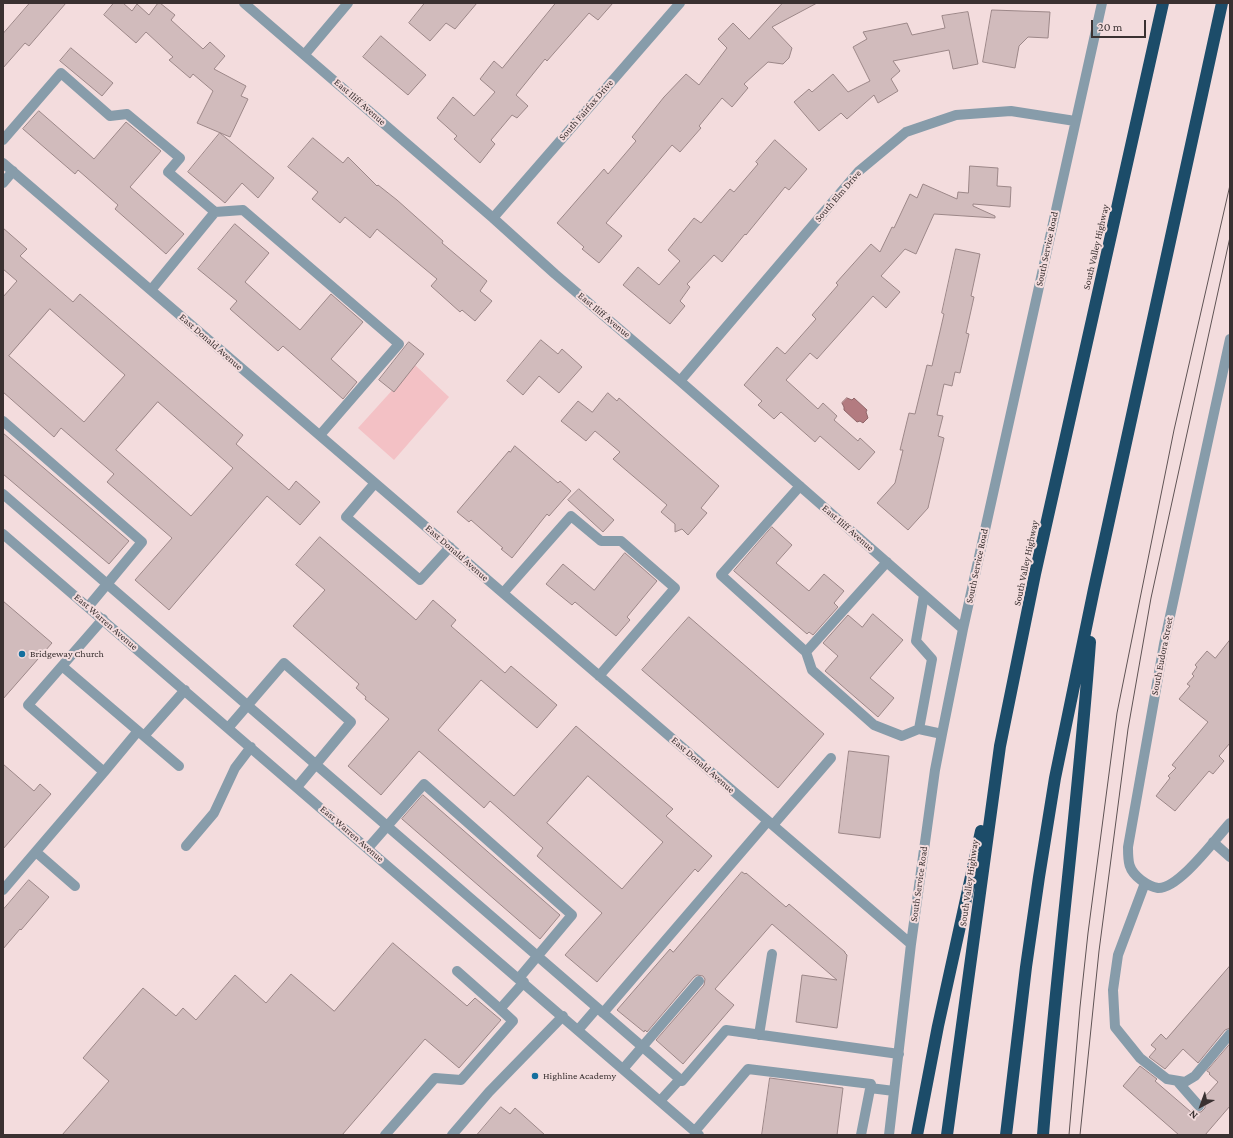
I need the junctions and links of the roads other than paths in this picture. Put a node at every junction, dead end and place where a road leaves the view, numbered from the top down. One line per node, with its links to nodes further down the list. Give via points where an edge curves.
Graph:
1 (244, 3): 7 (street, East Iliff Avenue)
2 (348, 3): 7 (street)
3 (680, 3): 14 (street, South Fairfax Drive)
4 (1102, 3): 8 (street, South Service Road)
5 (1163, 3): 43 (highway, South Valley Highway, via 1035,574)
6 (1222, 3): 28 (highway)
7 (305, 54): 14 (street, East Iliff Avenue)
8 (1075, 121): 17 (street, South Elm Drive, via 1011,111 956,114 906,132 859,171); 33 (street, South Service Road)
9 (3, 140): 13 (street, via 61,73 110,116 127,114 180,158 168,172)
10 (3, 163): 11 (street, East Donald Avenue)
11 (13, 172): 12 (street); 15 (street, East Donald Avenue)
12 (3, 183)
13 (215, 212): 15 (street); 20 (street, via 243,210 399,344)
14 (493, 218): 17 (street, East Iliff Avenue)
15 (151, 290): 20 (street, East Donald Avenue)
16 (1230, 339): 18 (street, South Eudora Street)
17 (680, 381): 22 (street, East Iliff Avenue)
18 (1225, 383): 58 (street, South Eudora Street, via 1164,644 1128,847 1128,862 1134,874)
19 (3, 421): 27 (street, via 142,542)
20 (320, 435): 21 (street, East Donald Avenue)
21 (375, 483): 25 (street, East Donald Avenue); 25 (street, via 346,517 420,580)
22 (800, 486): 26 (street, East Iliff Avenue); 34 (street, via 721,575)
23 (3, 494): 27 (street)
24 (3, 534): 31 (street, East Warren Avenue)
25 (450, 547): 29 (street, East Donald Avenue)
26 (887, 562): 30 (street, East Iliff Avenue); 34 (street)
27 (107, 584): 31 (street); 38 (street)
28 (1094, 588): 89 (highway, via 1039,877); 90 (highway, via 1083,739 1057,975)
29 (503, 593): 36 (street, East Donald Avenue); 36 (street, via 571,516 601,541 622,541 675,588)
30 (924, 595): 33 (street, East Iliff Avenue); 40 (street, via 916,641 932,659)
31 (88, 607): 32 (street, East Warren Avenue)
32 (103, 619): 35 (street); 37 (street, East Warren Avenue)
33 (963, 628): 42 (street, South Service Road)
34 (806, 652): 40 (street, via 812,670 874,725 902,736)
35 (62, 666): 41 (street); 48 (street, via 28,705)
36 (599, 676): 50 (street, East Donald Avenue)
37 (185, 690): 39 (street, East Warren Avenue); 41 (street)
38 (248, 705): 39 (street); 46 (street); 46 (street, via 284,663 351,722)
39 (228, 728): 44 (street, East Warren Avenue)
40 (919, 729): 42 (street)
41 (141, 734): 47 (street); 48 (street)
42 (942, 734): 61 (street, South Service Road)
43 (1000, 746): 87 (highway, via 938,1026); 88 (highway, South Valley Highway)
44 (250, 747): 49 (street, East Warren Avenue); 54 (street, via 235,768 214,813)
45 (831, 758): 50 (street)
46 (316, 764): 49 (street); 52 (street)
47 (179, 766)
48 (104, 772): 56 (street)
49 (297, 786): 55 (street, East Warren Avenue)
50 (771, 823): 61 (street, East Donald Avenue); 68 (street)
51 (1230, 823): 53 (street)
52 (387, 826): 55 (street); 63 (street); 63 (street, via 424,784 572,915)
53 (1213, 842): 57 (street); 58 (street, via 1187,871 1170,885 1158,888)
54 (186, 846)
55 (368, 848): 65 (street, East Warren Avenue)
56 (36, 852): 59 (street); 60 (street)
57 (1230, 857)
58 (1145, 883): 77 (street, via 1118,955 1114,990 1115,1027 1140,1058 1167,1080)
59 (75, 886)
60 (3, 890)
61 (911, 944): 74 (street, South Service Road)
62 (772, 954): 72 (street)
63 (537, 956): 65 (street); 68 (street)
64 (457, 971): 67 (street)
65 (521, 980): 67 (street); 69 (street, East Warren Avenue)
66 (699, 981): 73 (street)
67 (500, 1010): 83 (street, via 513,1021 461,1080 435,1078)
68 (600, 1010): 70 (street); 73 (street)
69 (563, 1016): 70 (street, East Warren Avenue); 84 (street)
70 (578, 1030): 75 (street, East Warren Avenue)
71 (1230, 1034): 77 (street, via 1195,1076 1185,1082)
72 (759, 1035): 74 (street); 76 (street, via 726,1030 682,1081)
73 (642, 1047): 75 (street); 76 (street)
74 (899, 1054): 79 (street, South Service Road)
75 (623, 1069): 80 (street, East Warren Avenue)
76 (680, 1079): 80 (street)
77 (1177, 1081): 81 (street)
78 (870, 1088): 79 (street); 82 (street, via 870,1084 748,1069); 85 (street)
79 (894, 1091): 86 (street, South Service Road)
80 (660, 1101): 82 (street, East Warren Avenue)
81 (1199, 1106)
82 (697, 1133)
83 (385, 1135)
84 (452, 1135)
85 (861, 1135)
86 (889, 1135)
87 (917, 1135)
88 (947, 1135)
89 (1006, 1135)
90 (1043, 1135)

